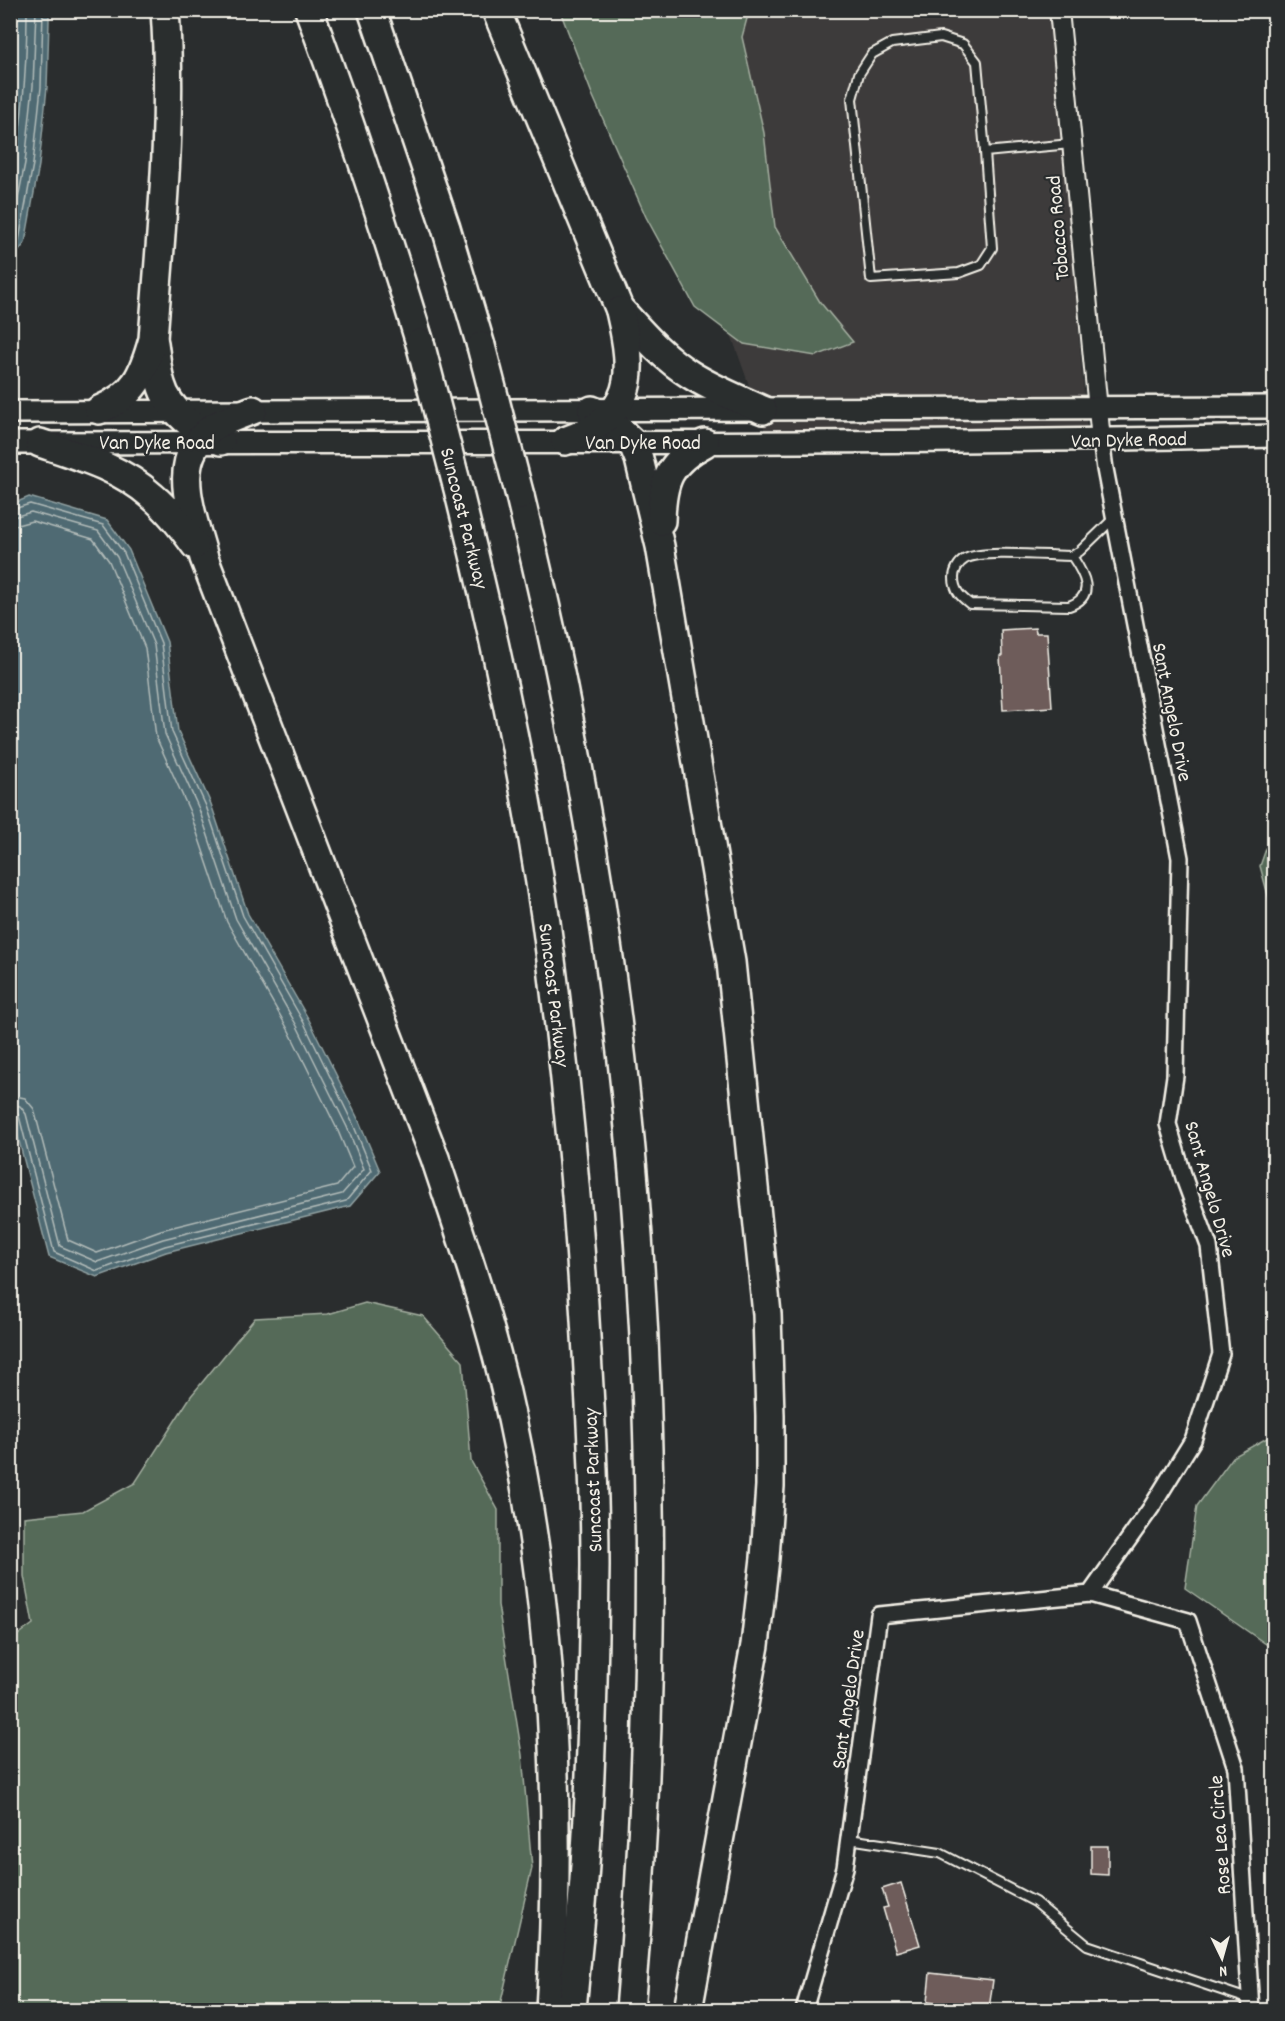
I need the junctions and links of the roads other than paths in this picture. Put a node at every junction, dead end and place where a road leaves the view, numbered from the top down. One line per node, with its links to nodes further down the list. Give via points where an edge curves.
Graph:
1 (165, 10): 9 (highway, via 168,120)
2 (309, 10): 34 (highway, Suncoast Parkway, bridge, via 377,204 420,343 491,624 519,762 565,1071 589,1387 595,1562 585,1865)
3 (372, 10): 35 (highway, bridge, via 442,217 520,496 566,699 615,1012 637,1218 649,1481 650,1634 638,1922)
4 (496, 10): 8 (highway)
5 (1059, 10): 6 (street, Tobacco Road)
6 (1071, 144): 7 (lane); 10 (street, Tobacco Road)
7 (985, 152): 7 (lane, via 992,248 981,265 959,273 871,279 852,99 859,74 872,54 892,43 941,38 963,44 976,62)
8 (619, 308): 15 (highway, via 669,360 691,376); 17 (highway, via 627,340 628,382 624,396)
9 (153, 339): 12 (highway, via 146,367 134,387); 13 (highway, via 161,384)
10 (1096, 407): 11 (main road, Van Dyke Road); 15 (main road, Van Dyke Road); 20 (street, Tobacco Road)
11 (1275, 407)
12 (99, 410): 13 (main road, Van Dyke Road); 16 (main road, Van Dyke Road)
13 (177, 410): 14 (main road, Van Dyke Road); 19 (highway)
14 (253, 410): 17 (main road, Van Dyke Road); 19 (highway, via 225,421)
15 (763, 410): 17 (main road, Van Dyke Road)
16 (10, 412)
17 (605, 412): 21 (highway, via 581,435); 22 (highway)
18 (1275, 436): 20 (main road, Van Dyke Road)
19 (209, 439): 21 (main road, Van Dyke Road); 24 (main road, Van Dyke Road); 29 (highway, via 186,468 187,497)
20 (1101, 440): 25 (main road, Van Dyke Road); 26 (street, Sant Angelo Drive)
21 (565, 441): 22 (main road, Van Dyke Road)
22 (632, 442): 25 (main road, Van Dyke Road); 27 (highway)
23 (10, 443): 24 (main road, Van Dyke Road)
24 (40, 443): 29 (highway, via 108,467 151,494)
25 (705, 443): 27 (highway, via 681,458 667,478)
26 (1114, 518): 28 (lane); 30 (street, Sant Angelo Drive, via 1180,858 1175,1076 1168,1124 1209,1246 1221,1354 1193,1440)
27 (660, 546): 36 (highway, via 731,962 766,1303 770,1416 765,1558 754,1645)
28 (1072, 556): 28 (lane, via 979,554 964,559 954,571 954,584 958,595 970,604 1069,606 1079,603 1086,594 1085,575)
29 (204, 558): 33 (highway, via 435,1158 505,1388 534,1542 550,1685 557,1833)
30 (1090, 1594): 31 (street, Sant Angelo Drive, via 879,1615); 32 (street, Rose Lea Circle, via 1188,1621 1236,1768)
31 (849, 1839): 32 (lane, via 940,1853 1035,1902 1087,1945); 37 (street, Sant Angelo Drive, via 845,1868)
32 (1251, 2005)
33 (550, 2010)
34 (572, 2010)
35 (630, 2010)
36 (688, 2010)
37 (804, 2010)

